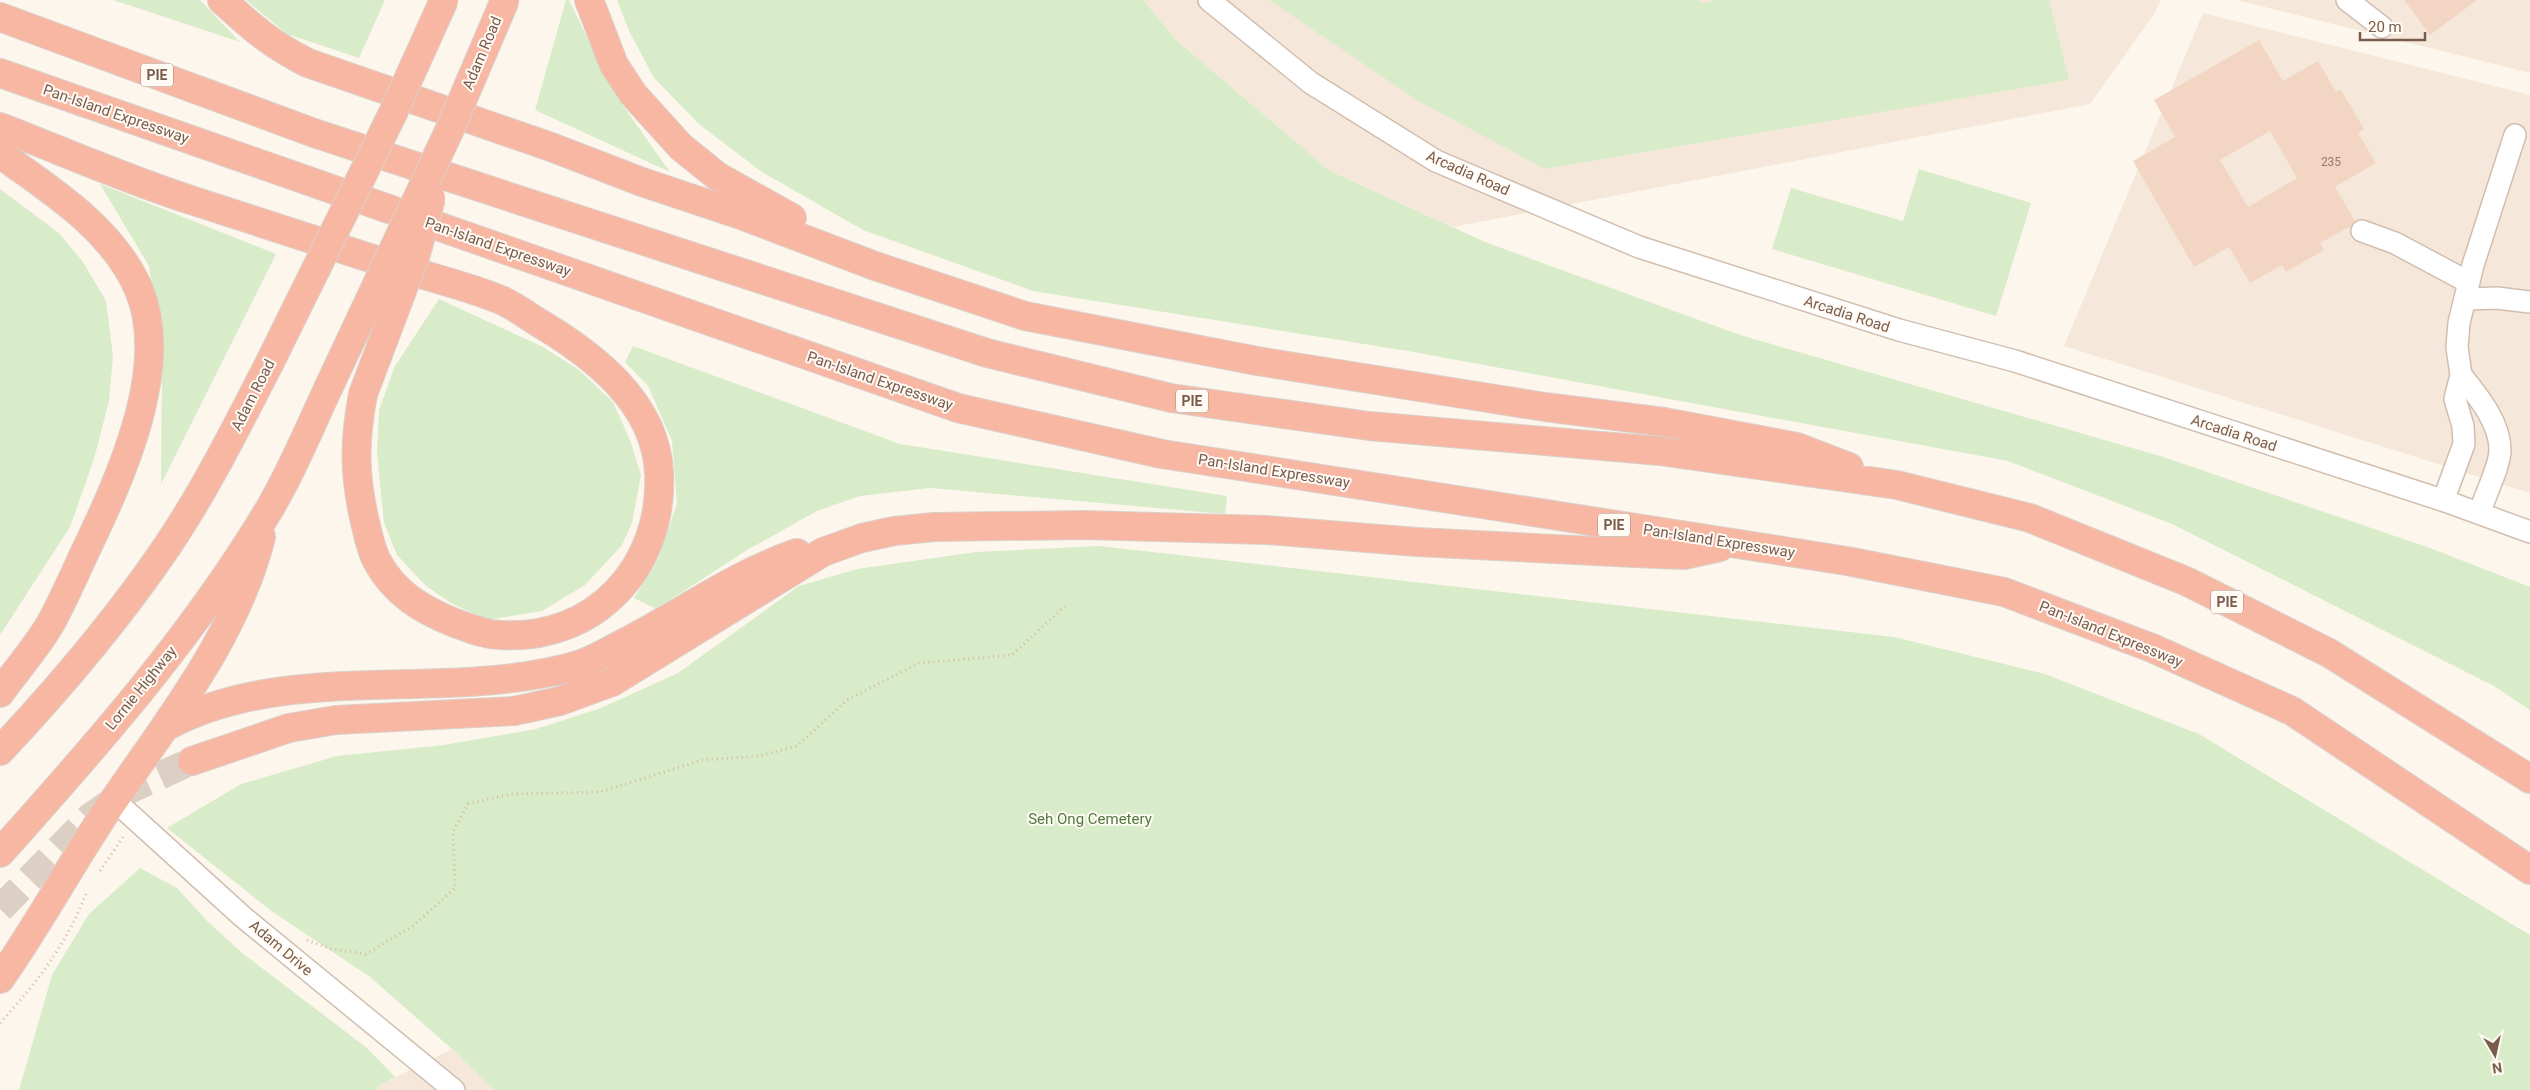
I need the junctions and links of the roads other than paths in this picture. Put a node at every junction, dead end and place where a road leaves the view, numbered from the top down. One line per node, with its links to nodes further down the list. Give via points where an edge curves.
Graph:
1 (222, 0): 17 (highway, via 278,48 308,63 741,215)
2 (422, 0): 11 (highway, bridge)
3 (444, 0): 11 (highway, Adam Road, bridge)
4 (505, 0): 13 (highway, Adam Road, bridge)
5 (589, 0): 17 (highway, via 623,80 682,147 717,176)
6 (1209, 0): 22 (street, Arcadia Road, via 1311,83 1436,162 1639,246 1899,330 2015,361)
7 (2347, 0): 9 (street)
8 (0, 17): 21 (highway, PIE, via 314,133 987,353 1171,398 1369,426 1660,451)
9 (2382, 28)
10 (0, 73): 26 (highway, Pan-Island Expressway / PIE, via 958,408 1162,454)
11 (393, 113): 30 (highway, Adam Road, bridge, via 218,462 124,607)
12 (0, 127): 13 (highway, bridge, via 191,200 502,301 583,351 627,392 646,422 660,471 659,504 642,558 611,599 592,614 550,631 498,636 446,620 406,599 377,561 359,498 355,473 363,394 416,254)
13 (450, 129): 23 (highway, Adam Road, bridge)
14 (2514, 135): 18 (street)
15 (0, 154): 28 (highway, via 92,224 121,257 140,291 149,353 144,392 132,439 111,496 52,621)
16 (2362, 231): 18 (street, via 2395,243)
17 (875, 266): 21 (highway, via 1025,316 1257,361 1664,422 1797,447)
18 (2467, 291): 19 (street); 20 (street, via 2457,346)
19 (2530, 302)
20 (2461, 375): 22 (street, via 2456,400 2464,444); 24 (street, via 2489,415 2500,450)
21 (1897, 485): 32 (highway, PIE, via 2030,518 2188,582 2329,653)
22 (2445, 501): 24 (street, Arcadia Road)
23 (268, 512): 29 (highway, via 254,567 236,607); 34 (highway, Lornie Highway, via 194,621 83,761)
24 (2482, 514): 25 (street, Arcadia Road)
25 (2530, 532)
26 (1735, 543): 27 (highway, via 1706,552 1674,555 1256,530 1083,525 934,527 862,538); 35 (highway, Pan-Island Expressway / PIE, via 2004,592 2152,648 2292,711)
27 (823, 552): 29 (highway, via 806,550 754,569 651,629 578,665 489,681 300,690 233,700 188,714); 31 (highway, via 612,682 560,701 514,711 336,720 289,728)
28 (0, 693)
29 (167, 726): 33 (highway)
30 (0, 751)
31 (192, 761)
32 (2530, 778)
33 (114, 800): 36 (highway); 37 (street, Adam Drive, via 243,917)
34 (0, 853)
35 (2530, 870)
36 (0, 979)
37 (454, 1090)

